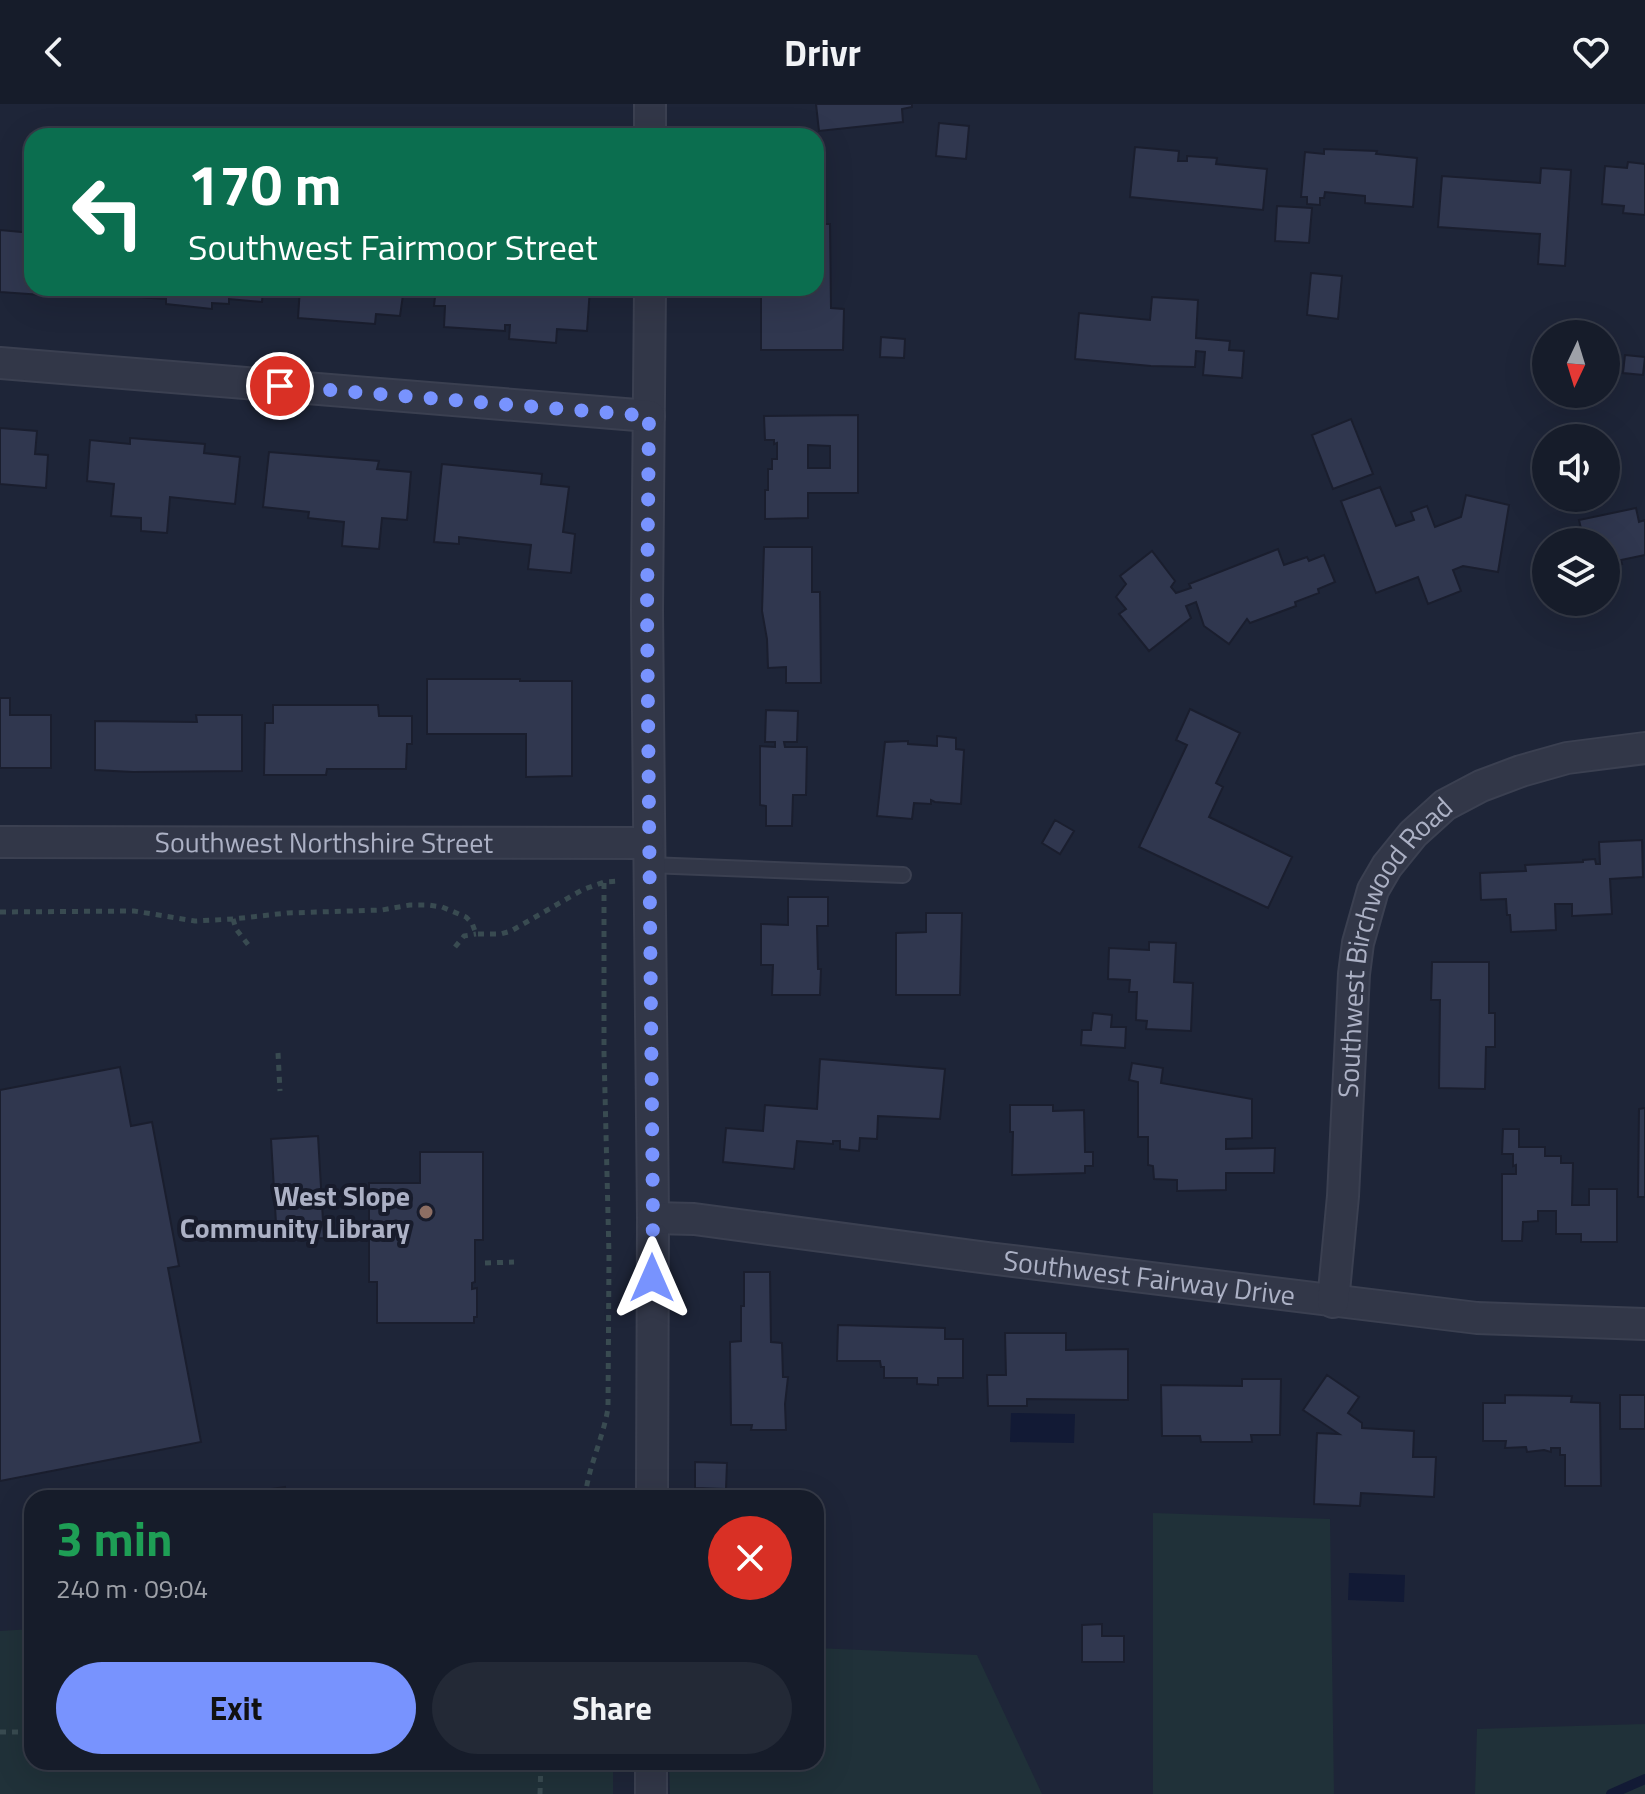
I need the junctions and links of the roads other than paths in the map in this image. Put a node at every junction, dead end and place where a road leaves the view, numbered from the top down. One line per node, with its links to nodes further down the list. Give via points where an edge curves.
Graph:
1 (650, 104): 2 (street)
2 (650, 128)
3 (650, 296): 5 (street)
4 (0, 363): 5 (street)
5 (649, 416): 8 (street)
6 (1645, 748): 11 (street, Southwest Birchwood Road, via 1567,758 1481,786 1445,805 1413,834 1373,890 1354,974)
7 (0, 842): 8 (street, Southwest Northshire Street)
8 (649, 863): 9 (lane); 10 (street)
9 (903, 875)
10 (653, 1218): 11 (street, Southwest Fairway Drive, via 694,1219); 13 (street)
11 (1333, 1302): 12 (street, Southwest Fairway Drive, via 1477,1318)
12 (1645, 1324)
13 (652, 1490)
14 (651, 1770): 15 (street)
15 (651, 1794)

